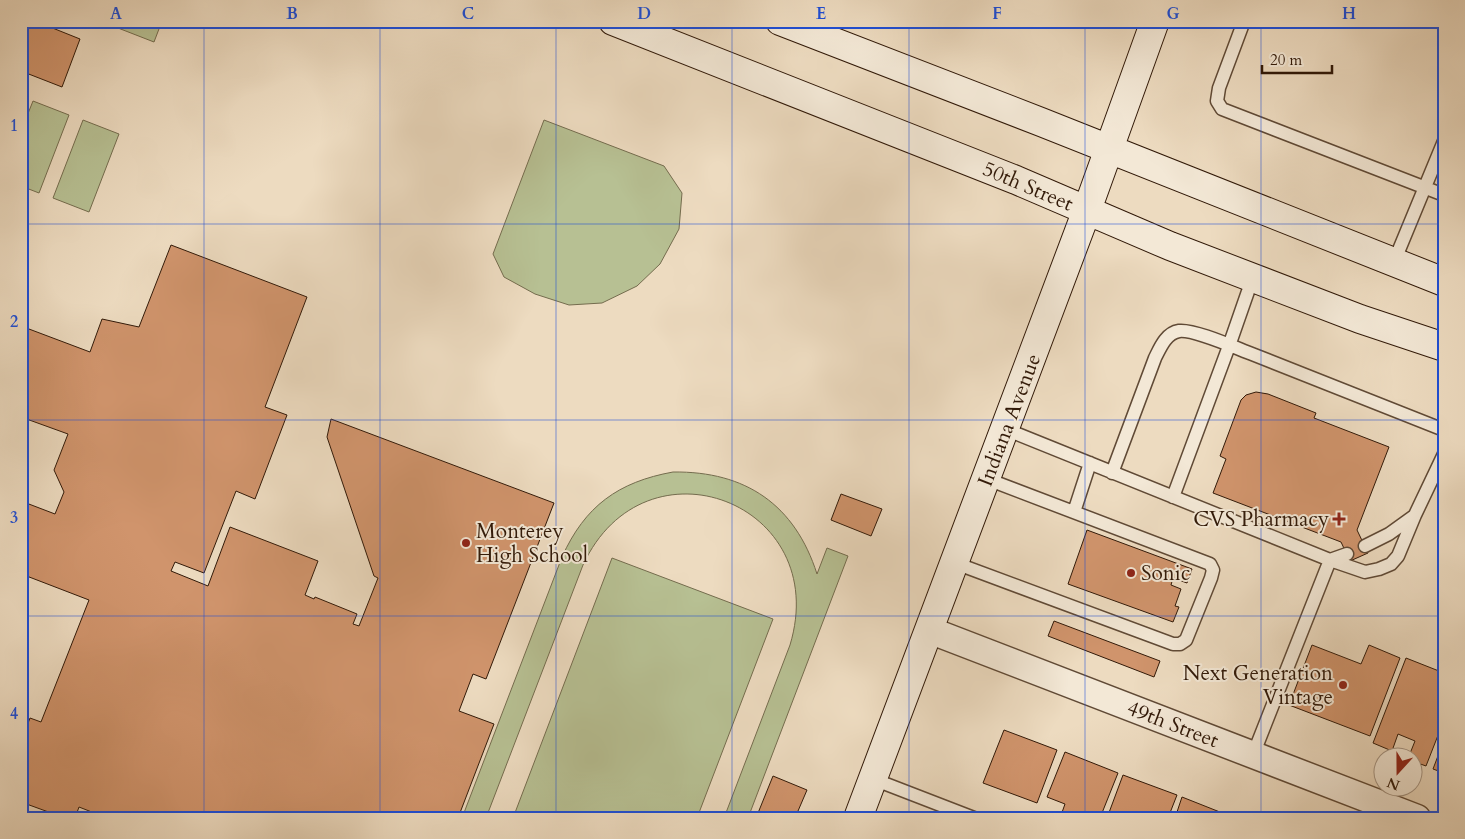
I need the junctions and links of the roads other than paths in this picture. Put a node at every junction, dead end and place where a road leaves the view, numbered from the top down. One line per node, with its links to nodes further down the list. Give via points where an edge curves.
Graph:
1 (612, 21): 10 (main road, 50th Street)
2 (780, 21): 5 (main road)
3 (1155, 21): 7 (main road, Indiana Avenue)
4 (1244, 21): 8 (lane, via 1219,88 1217,101 1222,109)
5 (819, 28): 7 (main road)
6 (1444, 142): 8 (lane)
7 (1109, 149): 10 (main road, Indiana Avenue); 11 (main road)
8 (1425, 188): 9 (lane); 11 (lane)
9 (1444, 195)
10 (1087, 210): 12 (main road, 50th Street); 16 (main road, Indiana Avenue)
11 (1394, 262): 13 (main road)
12 (1253, 277): 14 (lane); 15 (main road, 50th Street, via 1360,319)
13 (1444, 282)
14 (1229, 346): 17 (lane); 20 (lane, via 1189,331 1170,335 1155,358); 22 (lane)
15 (1444, 347)
16 (1006, 429): 19 (lane); 21 (main road, Indiana Avenue)
17 (1444, 430)
18 (1444, 454): 24 (lane)
19 (1090, 463): 20 (lane); 23 (lane)
20 (1112, 473): 22 (lane)
21 (987, 479): 23 (lane); 28 (main road, Indiana Avenue)
22 (1173, 498): 27 (lane)
23 (1074, 512): 28 (lane, via 1210,564 1213,570 1211,578 1186,640 1173,644)
24 (1415, 515): 25 (lane); 27 (lane, via 1398,556 1391,564 1366,572)
25 (1365, 546)
26 (1346, 554): 27 (lane)
27 (1330, 560): 30 (lane)
28 (955, 563): 29 (main road, Indiana Avenue)
29 (930, 630): 30 (street, 49th Street); 31 (main road, Indiana Avenue)
30 (1253, 755): 34 (street, 49th Street)
31 (873, 779): 32 (main road, Indiana Avenue); 33 (lane)
32 (858, 818)
33 (974, 818)
34 (1417, 818)

